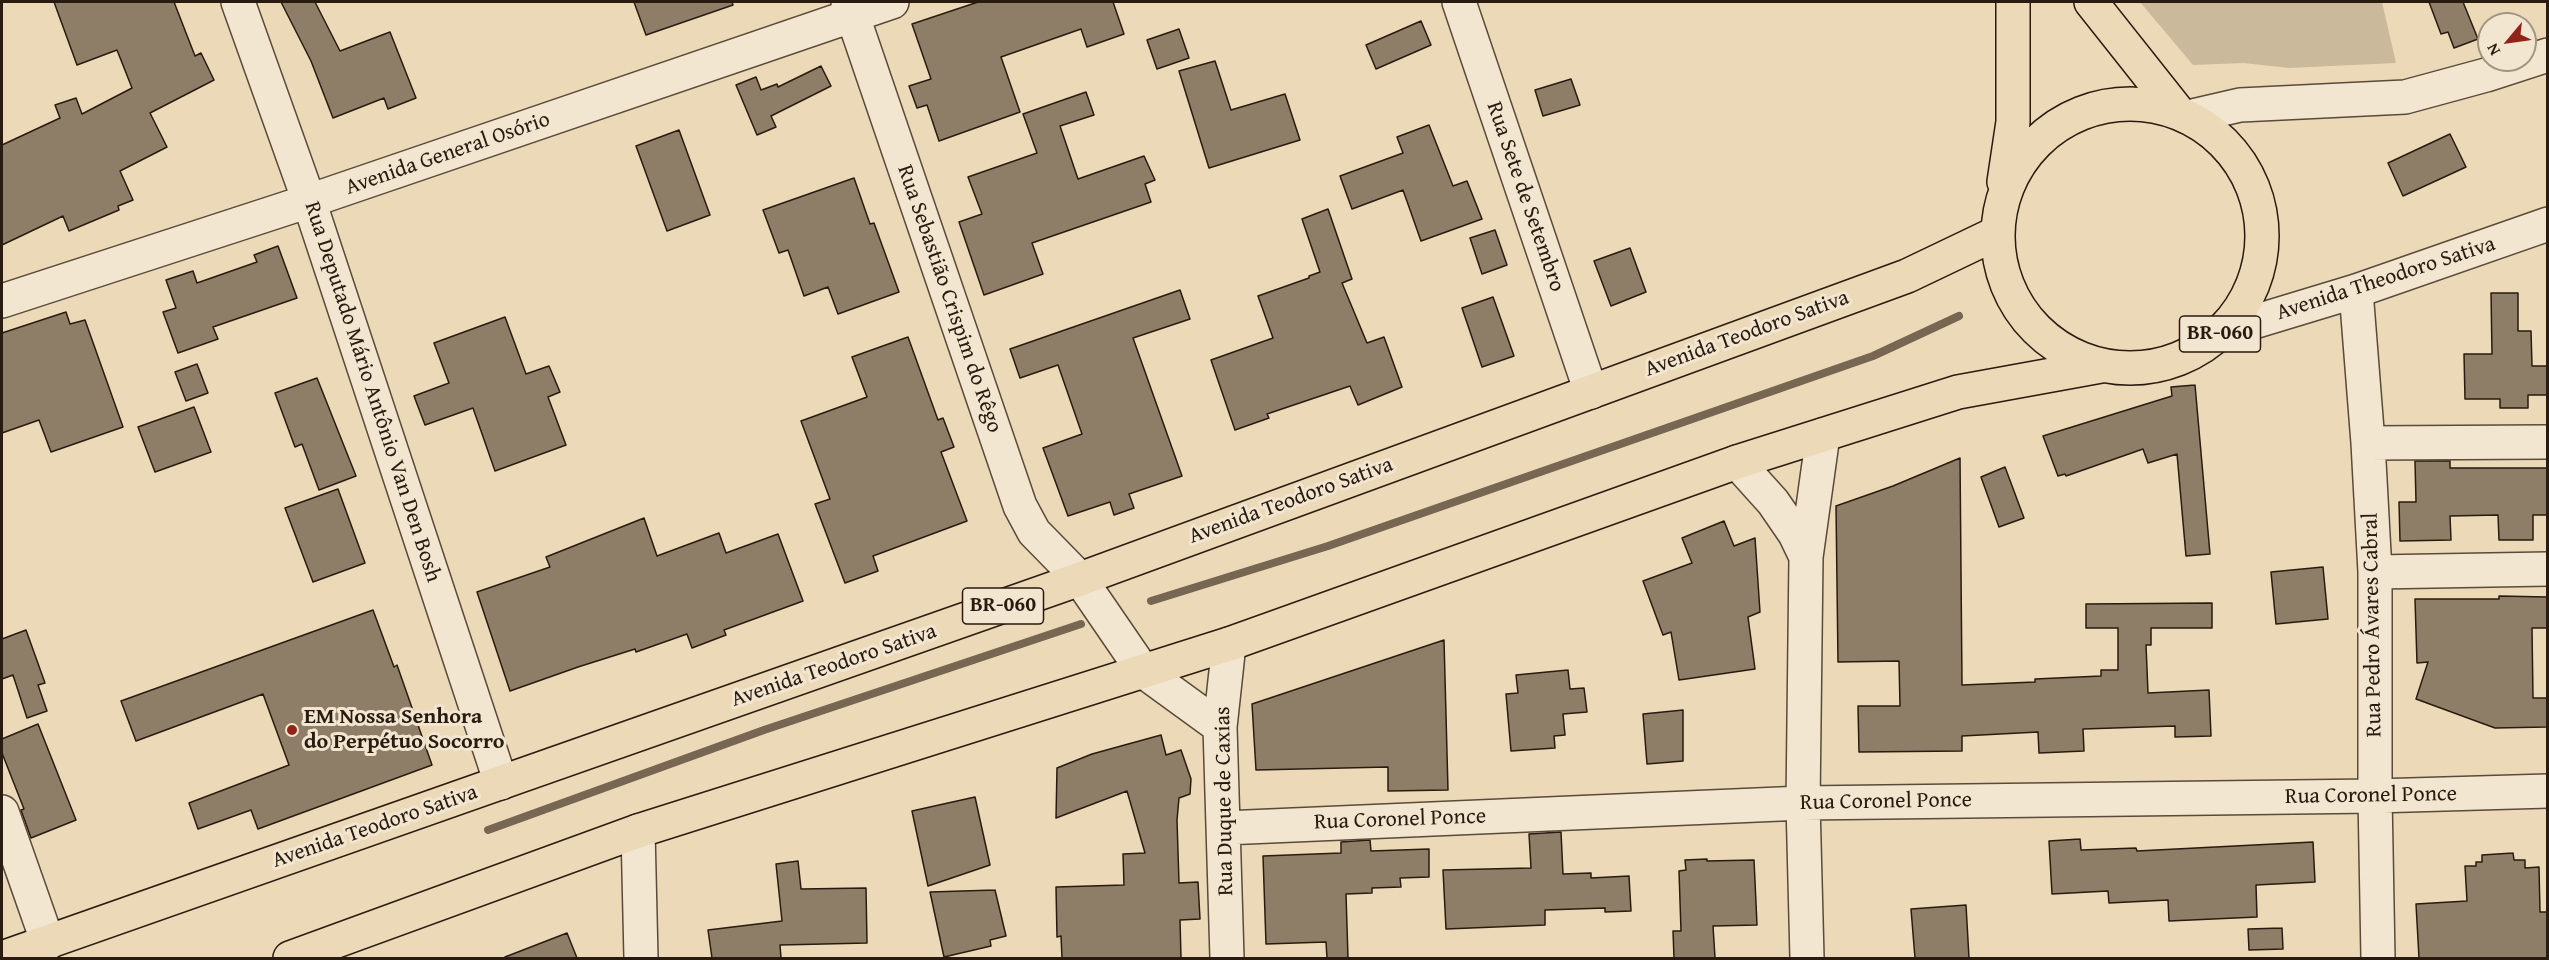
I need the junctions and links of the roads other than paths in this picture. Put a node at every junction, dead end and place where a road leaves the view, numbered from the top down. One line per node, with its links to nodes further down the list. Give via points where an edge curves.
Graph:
1 (238, 2): 9 (street, Rua Deputado Mário Antônio Van Den Bosh)
2 (892, 2): 6 (street, Avenida General Osório)
3 (1459, 2): 16 (street, Rua Sete de Setembro)
4 (2013, 2): 10 (main road, BR-060, via 2013,122)
5 (2091, 2): 8 (main road, BR-060)
6 (851, 8): 9 (street, Avenida General Osório); 24 (street, Rua Sebastião Crispim do Rêgo, via 1020,506 1034,532)
7 (2547, 55): 8 (street, via 2404,97 2240,105)
8 (2183, 115): 10 (main road, BR-060, via 2142,104 2105,105 2070,117 2039,138 2016,167); 14 (main road, BR-060, via 2218,137 2241,165 2256,198 2262,233 2259,269 2245,303)
9 (309, 201): 13 (street, Avenida General Osório); 28 (street, Rua Deputado Mário Antônio Van Den Bosh)
10 (1999, 217): 15 (main road, BR-060, via 2002,271 2016,304 2038,333 2067,354); 16 (main road, Avenida Teodoro Sativa / BR-060, via 1907,276)
11 (2547, 224): 12 (street, Avenida Theodoro Sativa)
12 (2356, 291): 14 (street, Avenida Theodoro Sativa); 19 (street, Rua Pedro Ávares Cabral)
13 (2, 301)
14 (2224, 331): 15 (main road, BR-060, via 2197,351 2167,364 2134,369)
15 (2101, 366): 17 (main road, BR-060, via 1958,392)
16 (1591, 392): 24 (main road, Avenida Teodoro Sativa / BR-060)
17 (1823, 435): 20 (main road, BR-060); 21 (street)
18 (2547, 442): 19 (street)
19 (2368, 443): 23 (street, Rua Pedro Ávares Cabral)
20 (1737, 462): 21 (street, via 1773,502); 25 (main road, BR-060)
21 (1806, 557): 31 (street)
22 (2547, 569): 23 (street)
23 (2375, 572): 30 (street, Rua Pedro Ávares Cabral)
24 (1080, 579): 26 (street, Rua Sebastião Crispim do Rêgo); 28 (main road, Avenida Teodoro Sativa / BR-060)
25 (1229, 644): 26 (main road, BR-060); 27 (street, Rua Duque de Caxias)
26 (1143, 671): 27 (street, Rua Sebastião Crispim do Rêgo); 34 (main road, BR-060)
27 (1220, 727): 33 (street, Rua Duque de Caxias)
28 (501, 783): 35 (main road, Avenida Teodoro Sativa / BR-060)
29 (2547, 791): 30 (street, Rua Coronel Ponce)
30 (2374, 796): 31 (street, Rua Coronel Ponce); 41 (street, Rua Pedro Ávares Cabral)
31 (1803, 803): 33 (street, Rua Coronel Ponce); 40 (street)
32 (2, 812): 35 (street)
33 (1224, 828): 39 (street, Rua Duque de Caxias)
34 (638, 831): 37 (main road, BR-060); 38 (street)
35 (50, 951): 36 (main road, Avenida Teodoro Sativa / BR-060)
36 (2, 958)
37 (290, 958)
38 (641, 958)
39 (1227, 958)
40 (1807, 958)
41 (2378, 958)

